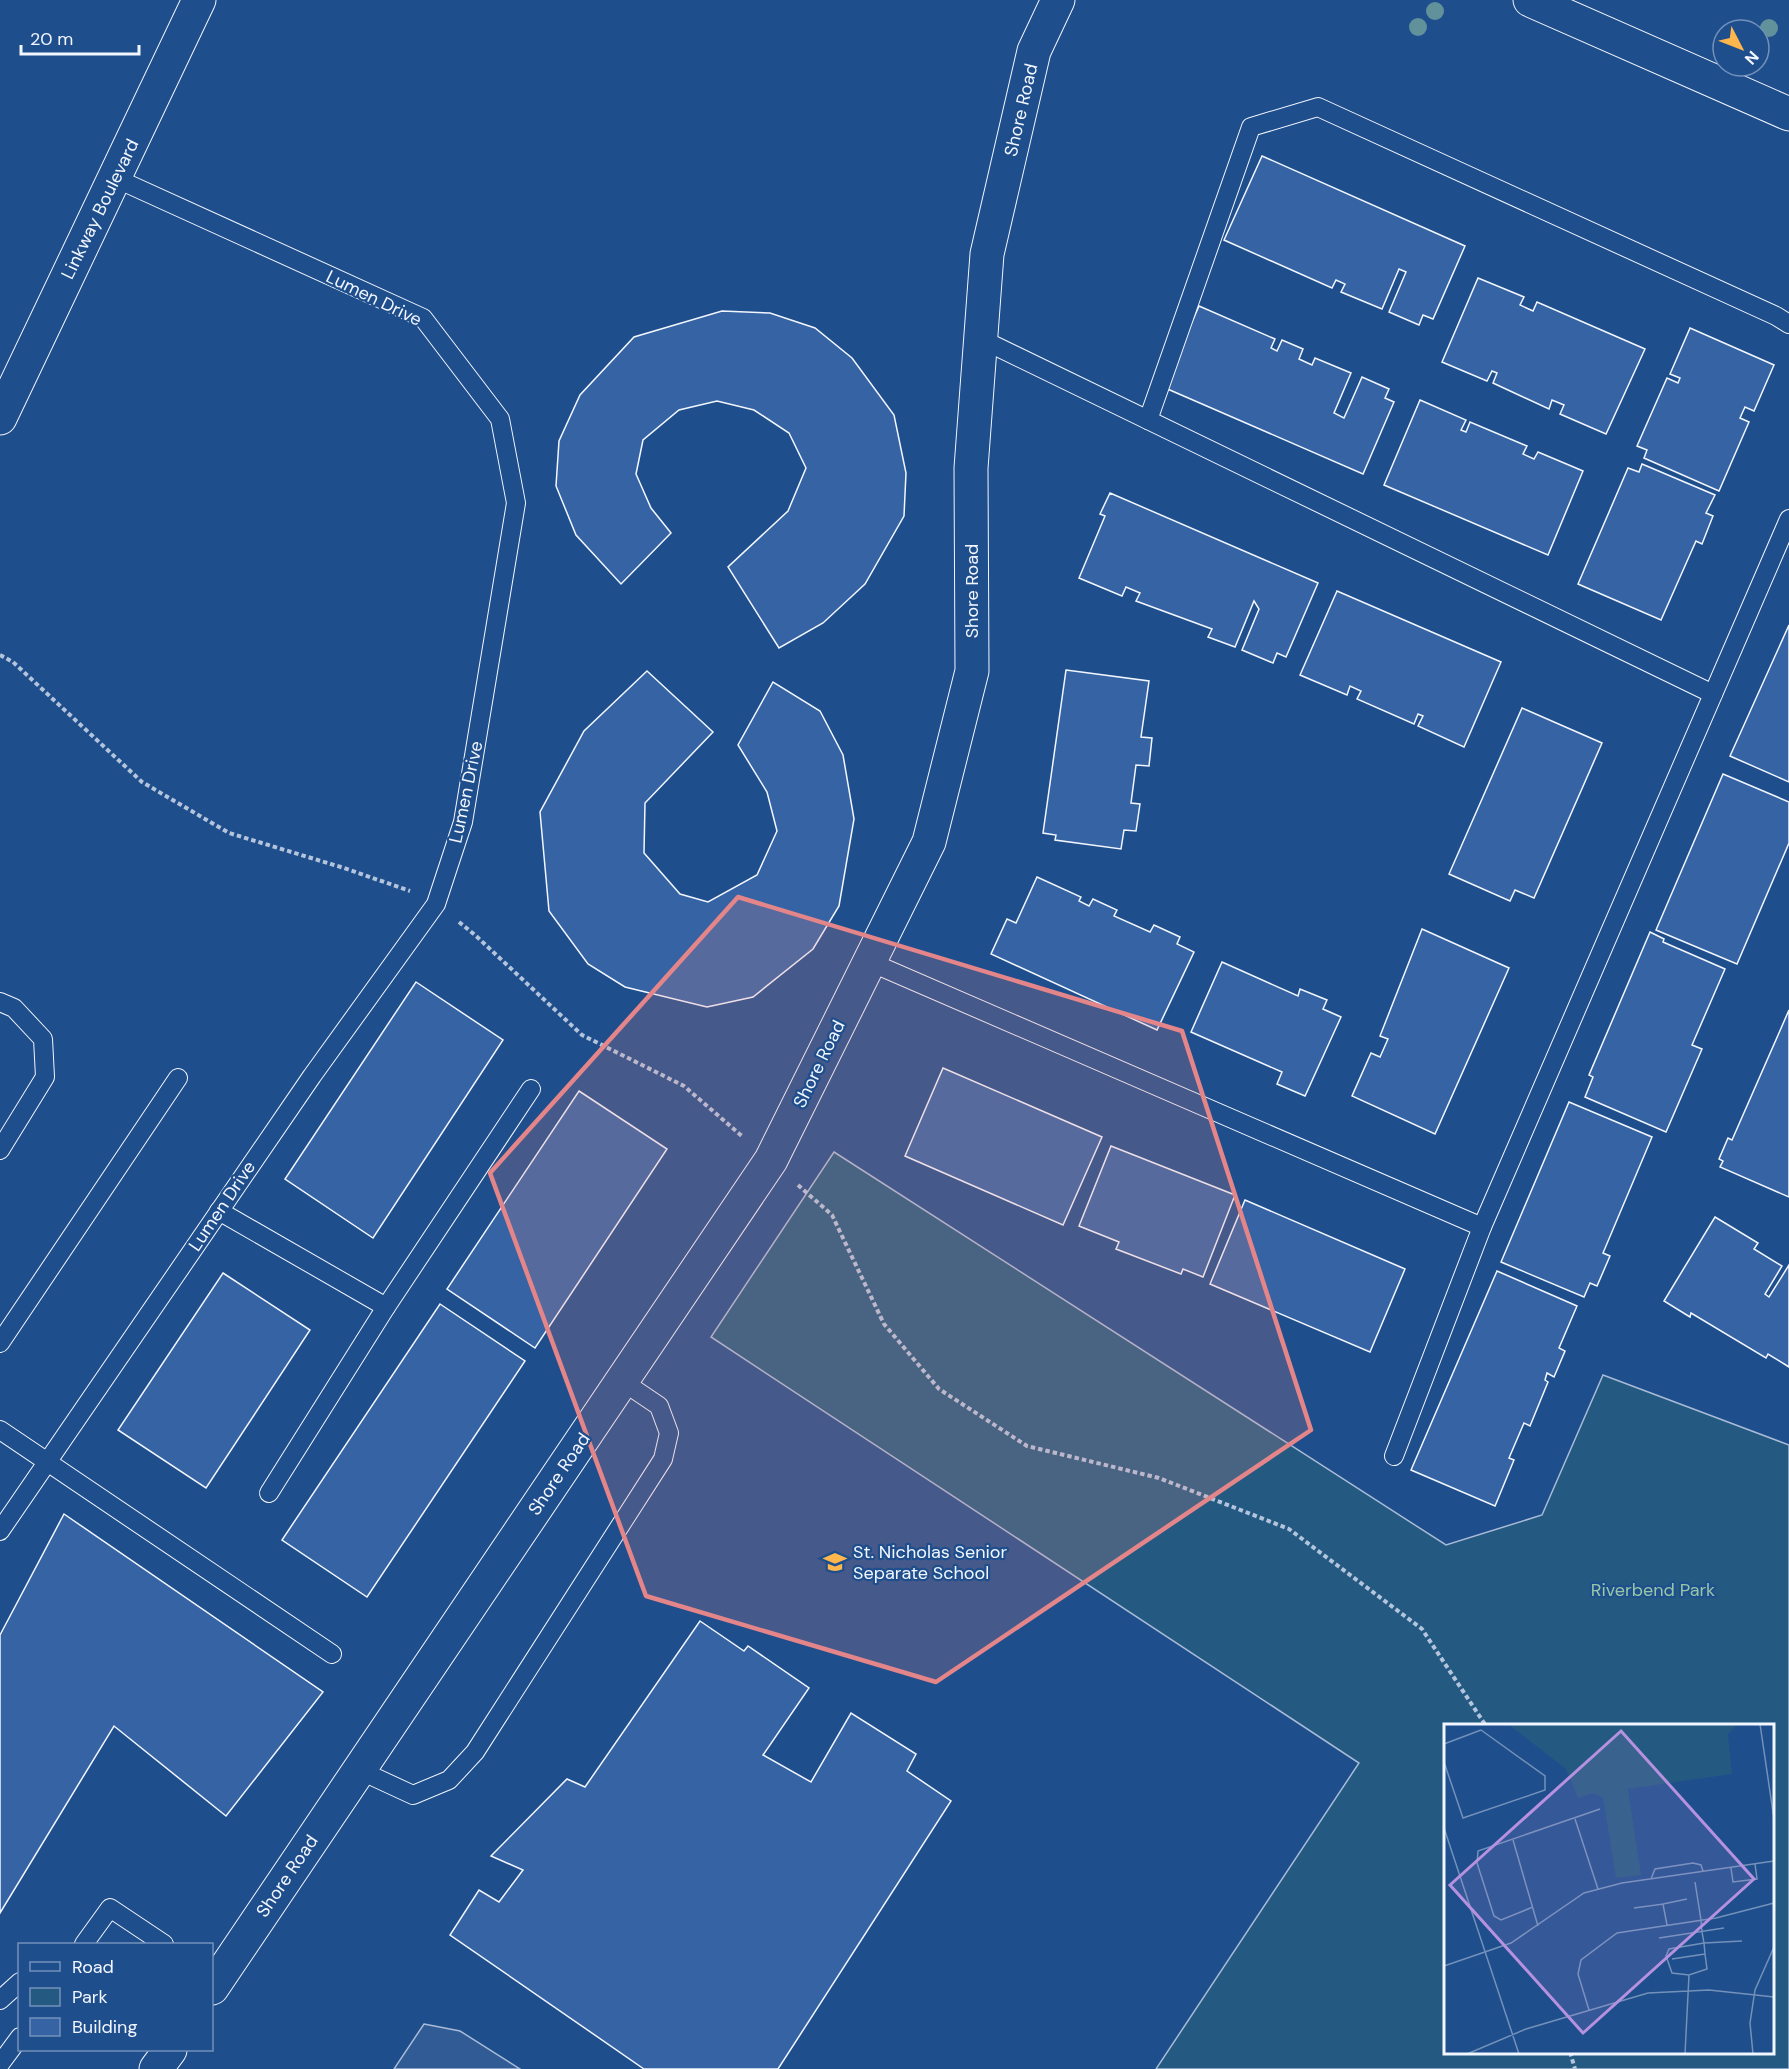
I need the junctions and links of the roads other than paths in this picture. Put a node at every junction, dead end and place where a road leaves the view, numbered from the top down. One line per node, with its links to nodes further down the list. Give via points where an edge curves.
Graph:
1 (199, 0): 5 (street, Linkway Boulevard)
2 (1058, 0): 7 (street, Shore Road, via 1034,51 987,254)
3 (1530, 0): 4 (street)
4 (1789, 114)
5 (115, 178): 8 (street, Linkway Boulevard); 17 (lane, Lumen Drive, via 423,318 500,419 516,503 464,822 436,904)
6 (1789, 324): 9 (lane, via 1318,107 1251,127)
7 (981, 339): 9 (lane); 12 (street, Shore Road, via 971,468 972,671 928,842)
8 (0, 418)
9 (1148, 420): 11 (lane)
10 (1789, 519): 11 (lane)
11 (1713, 694): 18 (lane)
12 (870, 962): 18 (lane); 21 (street, Shore Road, via 771,1160)
13 (0, 1002): 16 (lane, via 14,1008 43,1039 45,1077)
14 (178, 1078): 20 (lane)
15 (531, 1089): 19 (lane)
16 (0, 1150)
17 (219, 1211): 19 (lane); 24 (lane, Lumen Drive)
18 (1482, 1227): 23 (lane)
19 (386, 1307): 25 (lane)
20 (0, 1343)
21 (622, 1381): 28 (street, Shore Road); 28 (lane, via 659,1406 669,1433 663,1459 475,1752 449,1780 413,1795)
22 (0, 1430): 24 (lane)
23 (1394, 1456)
24 (46, 1463): 26 (lane, Lumen Drive); 27 (lane)
25 (269, 1493)
26 (0, 1531)
27 (332, 1654)
28 (359, 1770): 31 (street, Shore Road)
29 (85, 1943): 30 (lane, via 110,1908)
30 (162, 1943)
31 (213, 1981)
32 (18, 1984): 33 (lane)
33 (0, 2000)
34 (18, 2040): 36 (lane)
35 (169, 2051): 37 (street)
36 (0, 2064)
37 (156, 2069)

